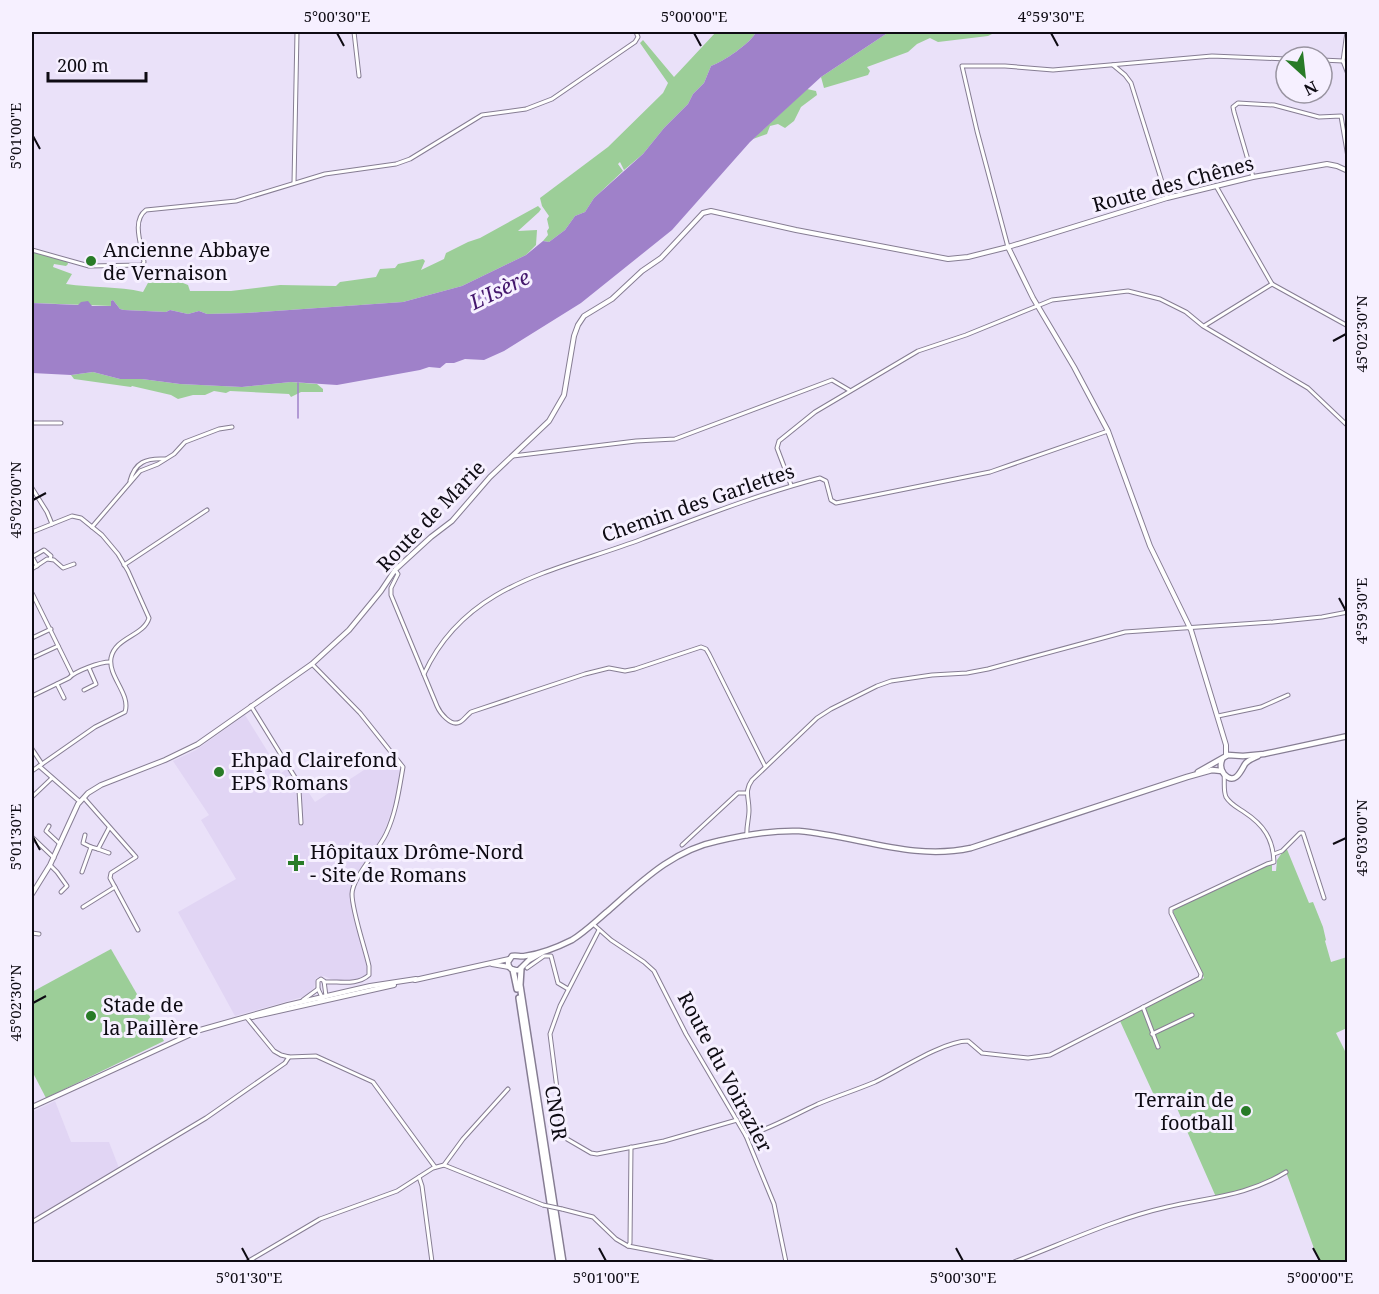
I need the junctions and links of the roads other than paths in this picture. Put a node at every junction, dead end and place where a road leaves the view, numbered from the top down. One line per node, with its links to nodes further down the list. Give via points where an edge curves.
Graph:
1 (297, 32): 14 (street)
2 (354, 32): 10 (street)
3 (636, 32): 14 (street, via 635,42 541,105 476,117 396,164 336,171)
4 (1347, 32): 7 (street)
5 (1274, 59): 8 (street, via 1212,56)
6 (1334, 61): 7 (street)
7 (1343, 61): 9 (street)
8 (1113, 65): 16 (street, via 1131,83); 18 (street, via 1053,70 962,66)
9 (1347, 74)
10 (359, 76)
11 (1347, 157): 13 (street, via 1341,116 1319,117 1274,105 1238,103 1234,112)
12 (1347, 171): 13 (street, Route des Chênes, via 1327,164)
13 (1253, 177): 15 (street, Route des Chênes)
14 (294, 183): 19 (street, via 236,201 146,210 138,220 143,265 89,266)
15 (1216, 186): 16 (street, Route des Chênes); 20 (street)
16 (1167, 198): 18 (street, Route des Chênes)
17 (706, 212): 18 (street, Route des Chênes, via 948,259); 30 (street, Route de Marie, via 661,258 580,320 558,409)
18 (1008, 247): 21 (street)
19 (32, 250)
20 (1272, 284): 22 (street); 23 (street)
21 (1037, 304): 22 (street, via 1085,295 1136,292 1169,303); 24 (street, via 918,351); 29 (street)
22 (1203, 326): 27 (street, via 1308,388)
23 (1347, 326)
24 (849, 390): 30 (street, via 832,380 675,439); 33 (street, via 778,441)
25 (32, 423): 26 (street)
26 (61, 423)
27 (1347, 426)
28 (232, 428): 31 (street, via 186,442)
29 (1108, 431): 33 (street, Chemin des Garlettes, via 990,472 836,503 831,500 824,479); 47 (street, via 1150,546)
30 (511, 456): 44 (street, Route de Marie, via 452,521)
31 (166, 459): 32 (street, via 140,471); 32 (street, via 145,459 137,466)
32 (129, 485): 37 (street)
33 (791, 485): 56 (street, Chemin des Garlettes, via 522,580 468,616 442,640)
34 (32, 488): 36 (street)
35 (207, 510): 41 (street)
36 (52, 524): 37 (street, via 78,516); 38 (street)
37 (92, 527): 41 (street, via 112,546)
38 (32, 532)
39 (50, 559): 40 (street, via 63,568); 42 (street); 42 (street, via 44,550 32,558)
40 (74, 564)
41 (124, 565): 52 (street, via 149,621 119,644)
42 (37, 566): 43 (street)
43 (32, 569)
44 (395, 570): 53 (street, Route de Marie, via 349,630); 56 (street, via 398,574 391,595)
45 (32, 593): 48 (street)
46 (1347, 612): 47 (street)
47 (1190, 628): 63 (street); 71 (street, via 1125,632 988,669 891,681 817,718)
48 (51, 629): 49 (street); 50 (street)
49 (32, 638)
50 (58, 646): 51 (street); 55 (street)
51 (32, 658)
52 (110, 662): 54 (street); 70 (street, via 127,708 125,712 90,730)
53 (312, 664): 62 (street, Route de Marie); 115 (street, via 360,713 403,767 391,823 352,888 369,975 361,980)
54 (89, 668): 55 (street); 58 (street, via 96,684)
55 (72, 674): 57 (street)
56 (424, 674): 71 (street, via 442,715 455,724 471,712 585,674 609,668 635,669 700,647 709,654)
57 (57, 684): 60 (street); 61 (street)
58 (84, 690)
59 (1288, 694): 63 (street, via 1261,707)
60 (32, 696)
61 (64, 698)
62 (251, 706): 81 (street, Route de Marie, via 190,749 101,785); 83 (street, via 296,779)
63 (1218, 716): 65 (street)
64 (1347, 736): 67 (main road)
65 (1226, 745): 68 (street); 69 (street)
66 (32, 749): 70 (street)
67 (1269, 753): 68 (main road); 72 (main road)
68 (1236, 755): 69 (main road); 72 (main road)
69 (1224, 758): 74 (main road); 75 (main road)
70 (41, 765): 73 (street); 77 (street)
71 (765, 766): 79 (street)
72 (1244, 766): 76 (main road, via 1240,775)
73 (32, 771)
74 (1223, 772): 75 (main road, via 1212,770); 76 (main road); 78 (street)
75 (1187, 777): 87 (main road, via 952,852 914,852 799,831)
76 (1231, 777): 78 (street)
77 (52, 778): 80 (street); 82 (street)
78 (1224, 784): 94 (street, via 1228,800 1267,832)
79 (746, 793): 87 (street); 90 (street, via 738,793)
80 (32, 797)
81 (83, 797): 82 (street, Route de Marie); 85 (street)
82 (79, 801): 89 (street)
83 (301, 824)
84 (49, 826): 89 (street, via 46,831)
85 (109, 828): 92 (street); 98 (street, via 136,857 111,873)
86 (85, 835): 91 (street, via 83,843)
87 (747, 836): 103 (main road, via 708,843 673,858)
88 (32, 837): 95 (street)
89 (60, 844): 95 (street)
90 (682, 845)
91 (92, 847): 92 (street); 97 (street)
92 (98, 849): 93 (street)
93 (109, 853)
94 (1274, 854): 101 (street, via 1304,832); 121 (street, via 1274,862 1172,909 1201,977)
95 (54, 858): 96 (street)
96 (50, 865): 99 (street, via 67,886); 100 (street)
97 (82, 872)
98 (115, 887): 102 (street); 104 (street)
99 (61, 892)
100 (32, 894)
101 (1324, 898)
102 (83, 907)
103 (593, 924): 105 (street, Route du Voirazier); 108 (main road, via 571,940)
104 (138, 930)
105 (599, 930): 116 (street); 130 (street, Route du Voirazier, via 654,971)
106 (32, 933): 107 (street)
107 (39, 934)
108 (543, 952): 109 (main road); 112 (main road)
109 (521, 957): 110 (main road, via 514,955); 112 (main road)
110 (509, 959): 111 (street); 113 (main road)
111 (485, 964): 113 (street); 114 (street)
112 (524, 967): 113 (main road); 116 (street, via 551,956 558,983); 141 (highway, CNOR, via 520,985)
113 (511, 969): 141 (highway, CNOR)
114 (416, 979): 117 (street); 118 (street)
115 (321, 985): 117 (street); 120 (street, via 305,999)
116 (568, 989): 132 (street, via 549,1037 564,1134 592,1154)
117 (325, 997): 118 (street); 119 (street); 120 (street)
118 (332, 999): 119 (street)
119 (310, 1004): 123 (street)
120 (288, 1005): 124 (street)
121 (1143, 1007): 125 (street); 131 (street, via 1050,1055 1028,1058 982,1053 968,1041 962,1041)
122 (1192, 1015): 125 (street)
123 (247, 1018): 124 (street); 127 (street, via 274,1051)
124 (233, 1020): 129 (street, via 184,1036)
125 (1152, 1034): 126 (street)
126 (1158, 1047)
127 (289, 1057): 134 (street, via 316,1056 373,1082); 137 (street, via 206,1118)
128 (508, 1089): 133 (street)
129 (32, 1107)
130 (737, 1120): 131 (street, Route du Voirazier); 132 (street)
131 (746, 1136): 143 (street, Route du Voirazier, via 774,1204)
132 (631, 1147): 138 (street)
133 (444, 1165): 134 (street); 138 (street, bridge, via 543,1206 593,1217)
134 (435, 1167): 136 (street)
135 (1286, 1172): 144 (street, via 1252,1189 1146,1213)
136 (419, 1177): 139 (street, via 398,1191 320,1219); 140 (street)
137 (32, 1222)
138 (628, 1246): 142 (street)
139 (247, 1263)
140 (432, 1263)
141 (561, 1263)
142 (712, 1263)
143 (786, 1263)
144 (1014, 1263)

